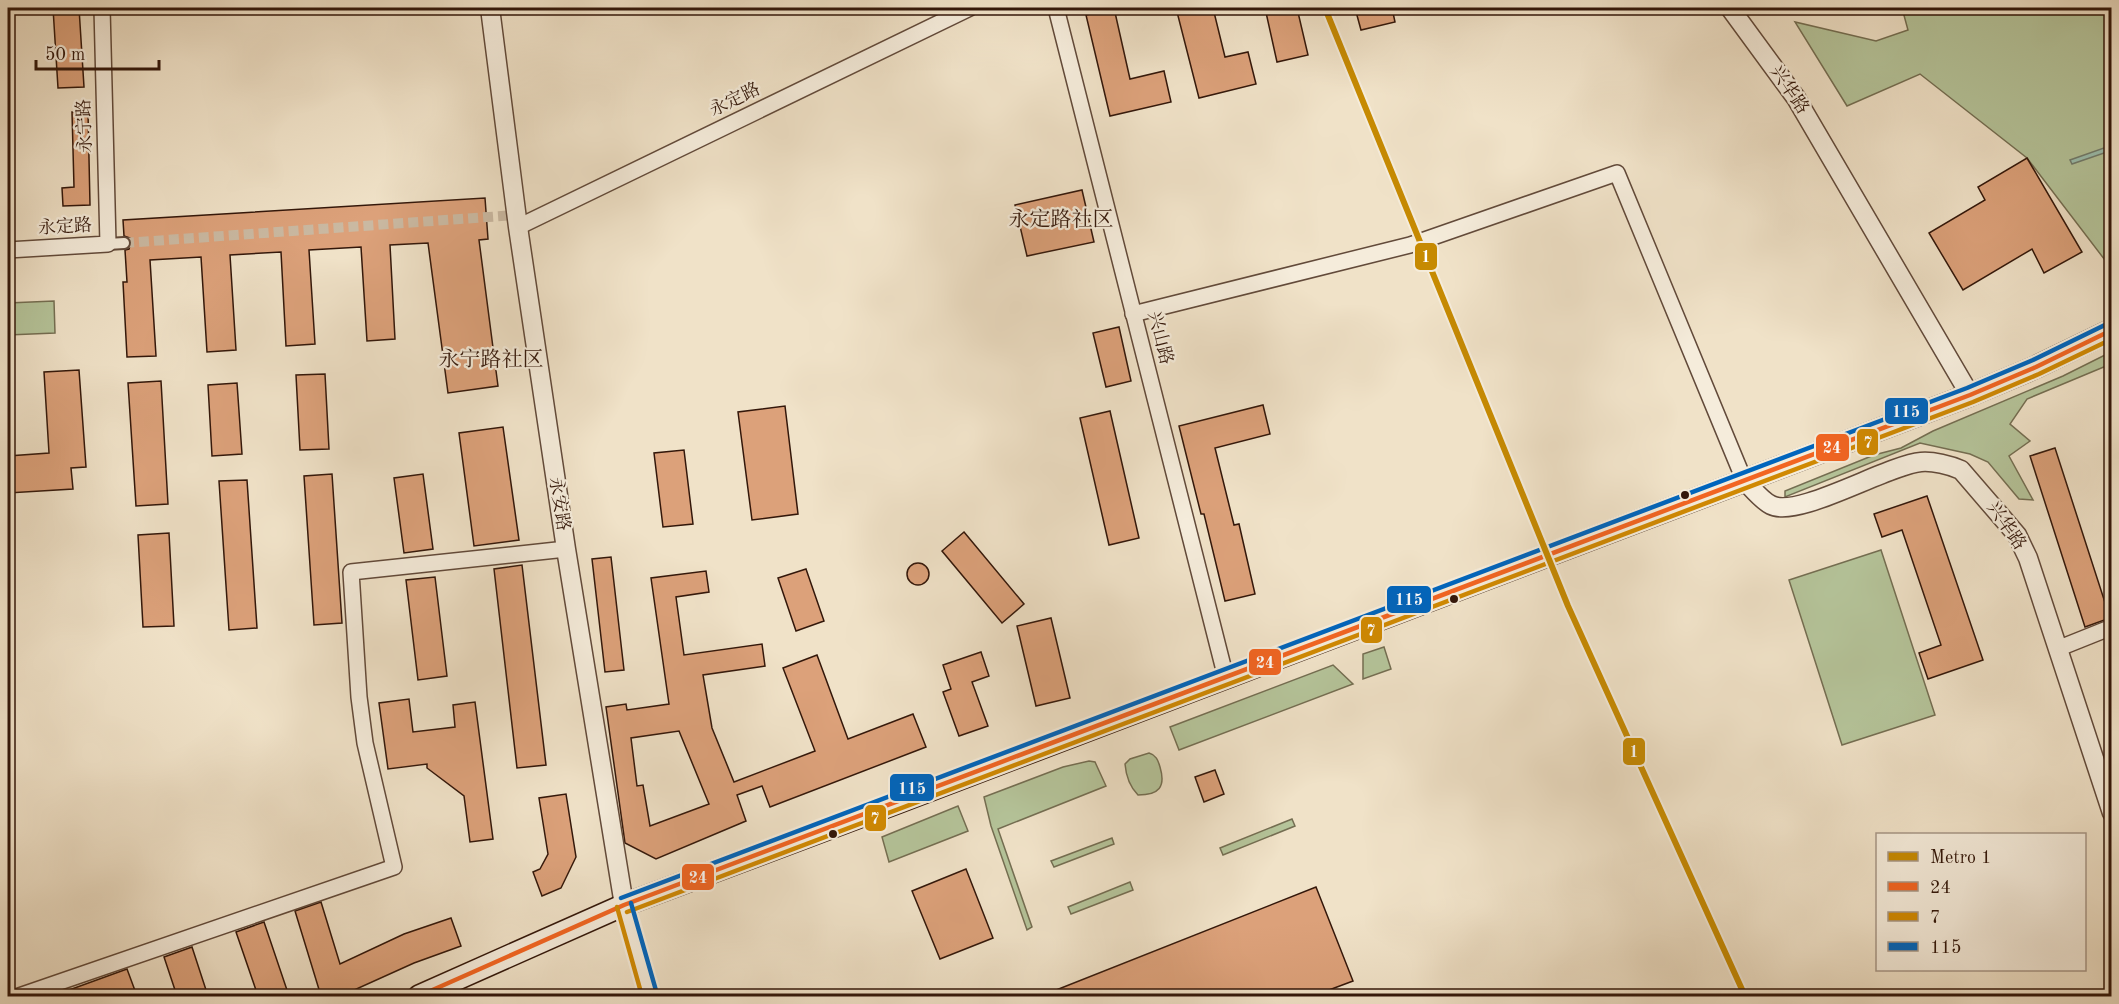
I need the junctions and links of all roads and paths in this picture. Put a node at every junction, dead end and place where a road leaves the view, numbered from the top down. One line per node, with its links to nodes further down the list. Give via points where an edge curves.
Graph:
1 (102, 8): 8 (street, 永宁路)
2 (490, 8): 6 (street, 永安路)
3 (970, 8): 6 (street, 永定路)
4 (1056, 8): 10 (street, 兴山路)
5 (1730, 8): 12 (street, 兴华路, via 1796,98)
6 (518, 227): 14 (street, 永安路)
7 (124, 243): 8 (street, 永定路)
8 (108, 244): 9 (street, 永定路)
9 (8, 250)
10 (1133, 314): 13 (street, via 1410,245 1617,173); 17 (street, 兴山路)
11 (2112, 330): 12 (main road)
12 (1970, 395): 13 (main road)
13 (1744, 480): 16 (street, 兴华路, via 1770,505 1780,508 1918,462 1961,470 2017,535); 17 (main road)
14 (566, 549): 19 (street, 永安路); 20 (street, via 351,572 365,743 394,867)
15 (2112, 627): 16 (street)
16 (2058, 649): 18 (street, 兴华路)
17 (1226, 678): 19 (main road)
18 (2112, 813)
19 (624, 905): 21 (main road); 22 (street, 永安路)
20 (19, 996)
21 (419, 996)
22 (650, 996)

